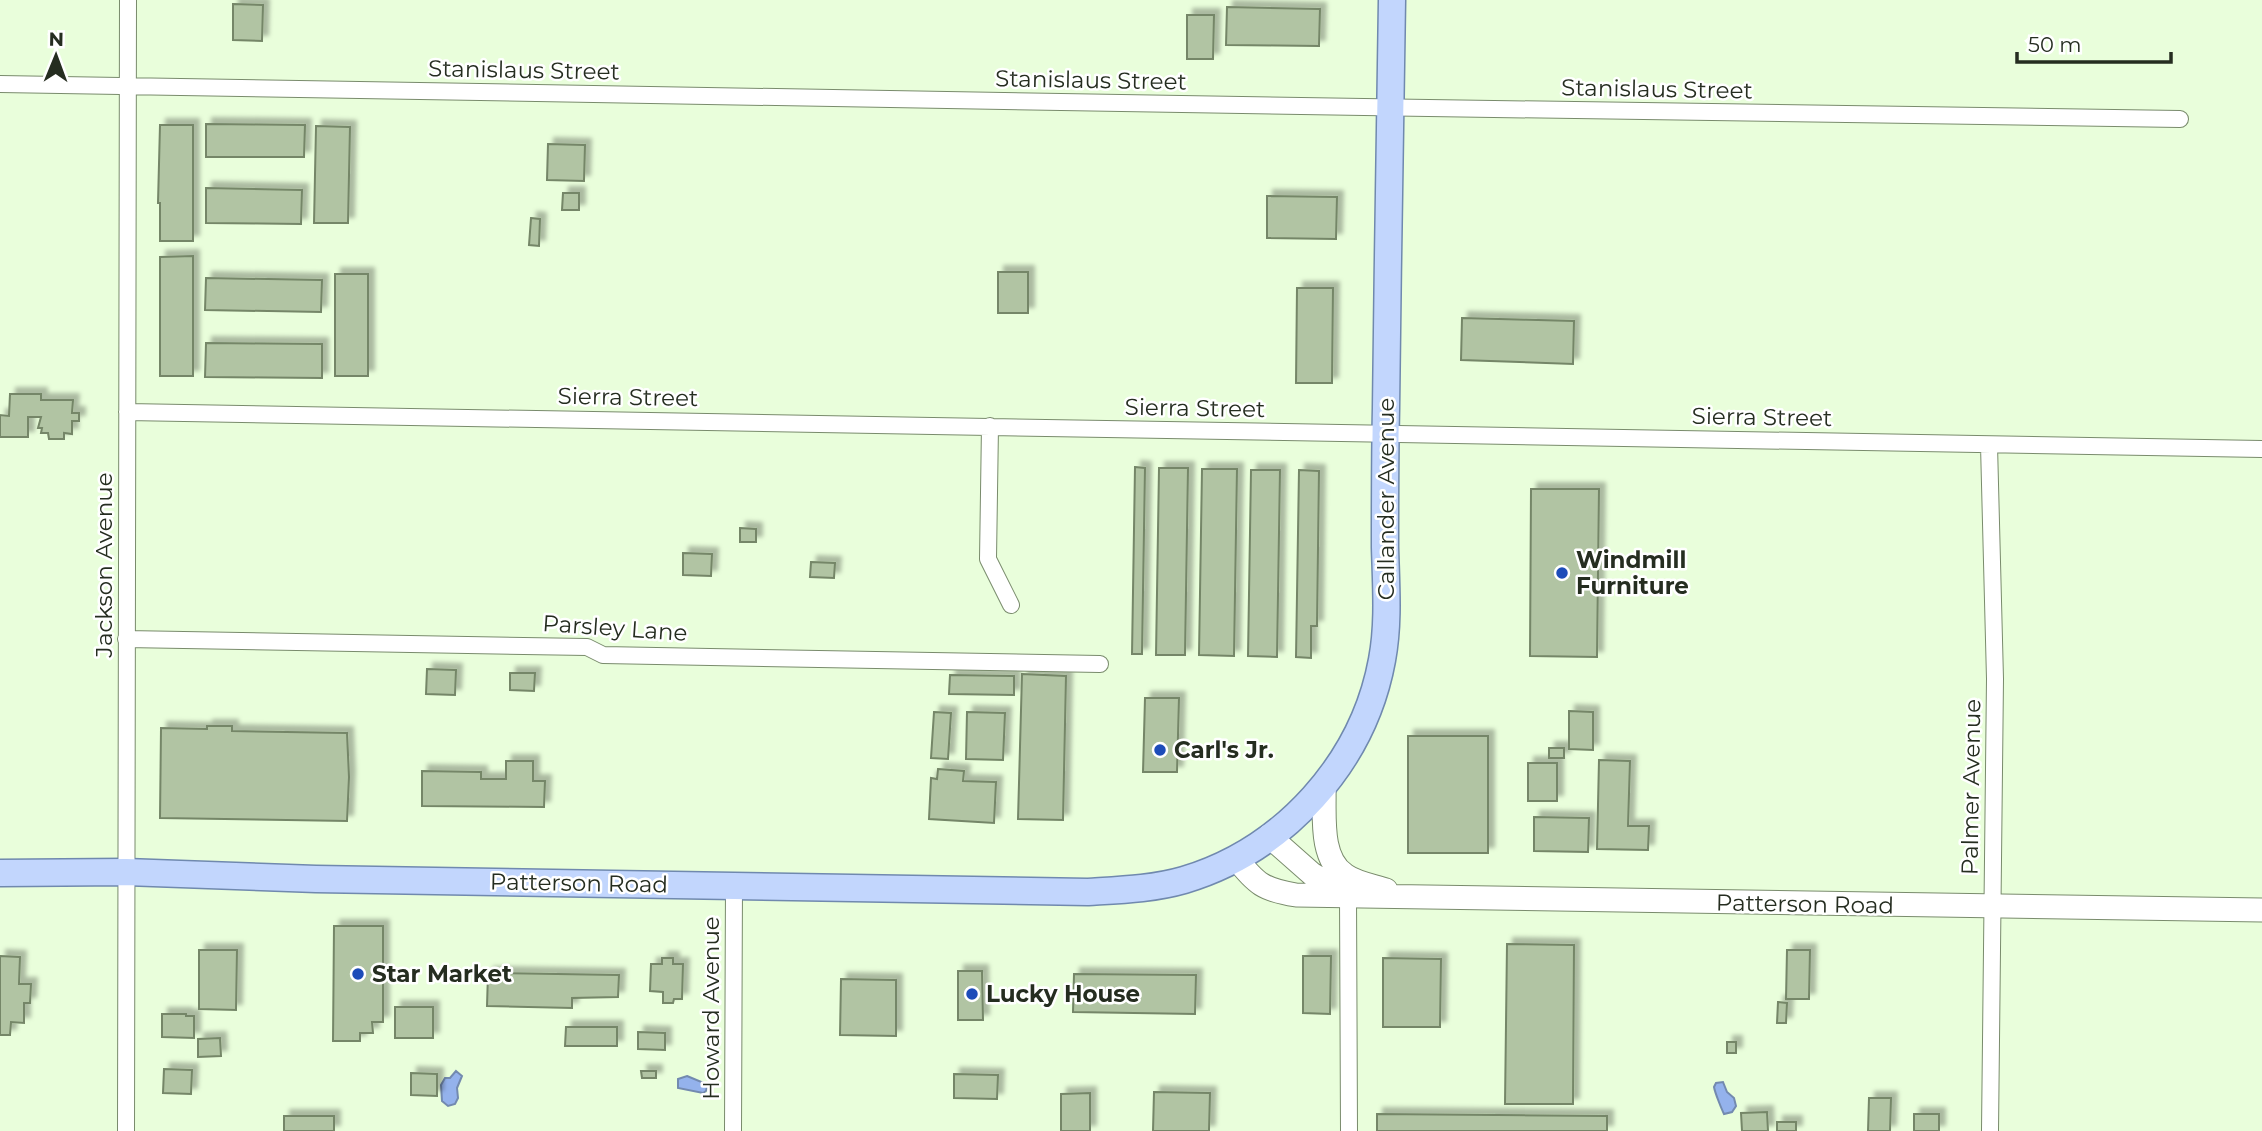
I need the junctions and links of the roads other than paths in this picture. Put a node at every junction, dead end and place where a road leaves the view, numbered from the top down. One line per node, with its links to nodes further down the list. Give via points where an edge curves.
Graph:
1 (128, 0): 4 (street, Jackson Avenue)
2 (1392, 0): 5 (main road, Callander Avenue)
3 (0, 84): 4 (street, Stanislaus Street)
4 (128, 86): 5 (street, Stanislaus Street); 7 (street, Jackson Avenue)
5 (1389, 107): 6 (street, Stanislaus Street); 9 (main road, Callander Avenue)
6 (2180, 119)
7 (127, 412): 8 (street, Sierra Street); 13 (street, Jackson Avenue)
8 (990, 426): 9 (street, Sierra Street); 12 (street, via 988,559)
9 (1385, 434): 10 (street, Sierra Street); 15 (main road, Callander Avenue, via 1387,614 1382,659 1360,729)
10 (1989, 445): 11 (street, Sierra Street); 24 (street, Palmer Avenue, via 1995,679)
11 (2262, 449)
12 (1011, 605)
13 (126, 639): 14 (street, Parsley Lane, via 587,647 603,654); 18 (street, Jackson Avenue)
14 (1100, 664)
15 (1324, 787): 16 (main road, Callander Avenue); 23 (main road, via 1331,859 1344,875)
16 (1269, 836): 17 (main road, Callander Avenue); 22 (main road, via 1312,874)
17 (1236, 858): 21 (main road, Callander Avenue); 22 (main road, Patterson Road, via 1251,877 1272,891)
18 (126, 872): 19 (main road, Patterson Road); 20 (main road, Patterson Road); 26 (street, Jackson Avenue)
19 (0, 873)
20 (734, 885): 21 (main road, Patterson Road, via 1088,892); 27 (street, Howard Avenue)
21 (1158, 886)
22 (1348, 896): 23 (main road, Patterson Road); 28 (street)
23 (1406, 897): 24 (main road, Patterson Road)
24 (1992, 907): 25 (main road, Patterson Road); 29 (street, Palmer Avenue)
25 (2262, 911)
26 (126, 1131)
27 (733, 1131)
28 (1349, 1131)
29 (1990, 1131)

